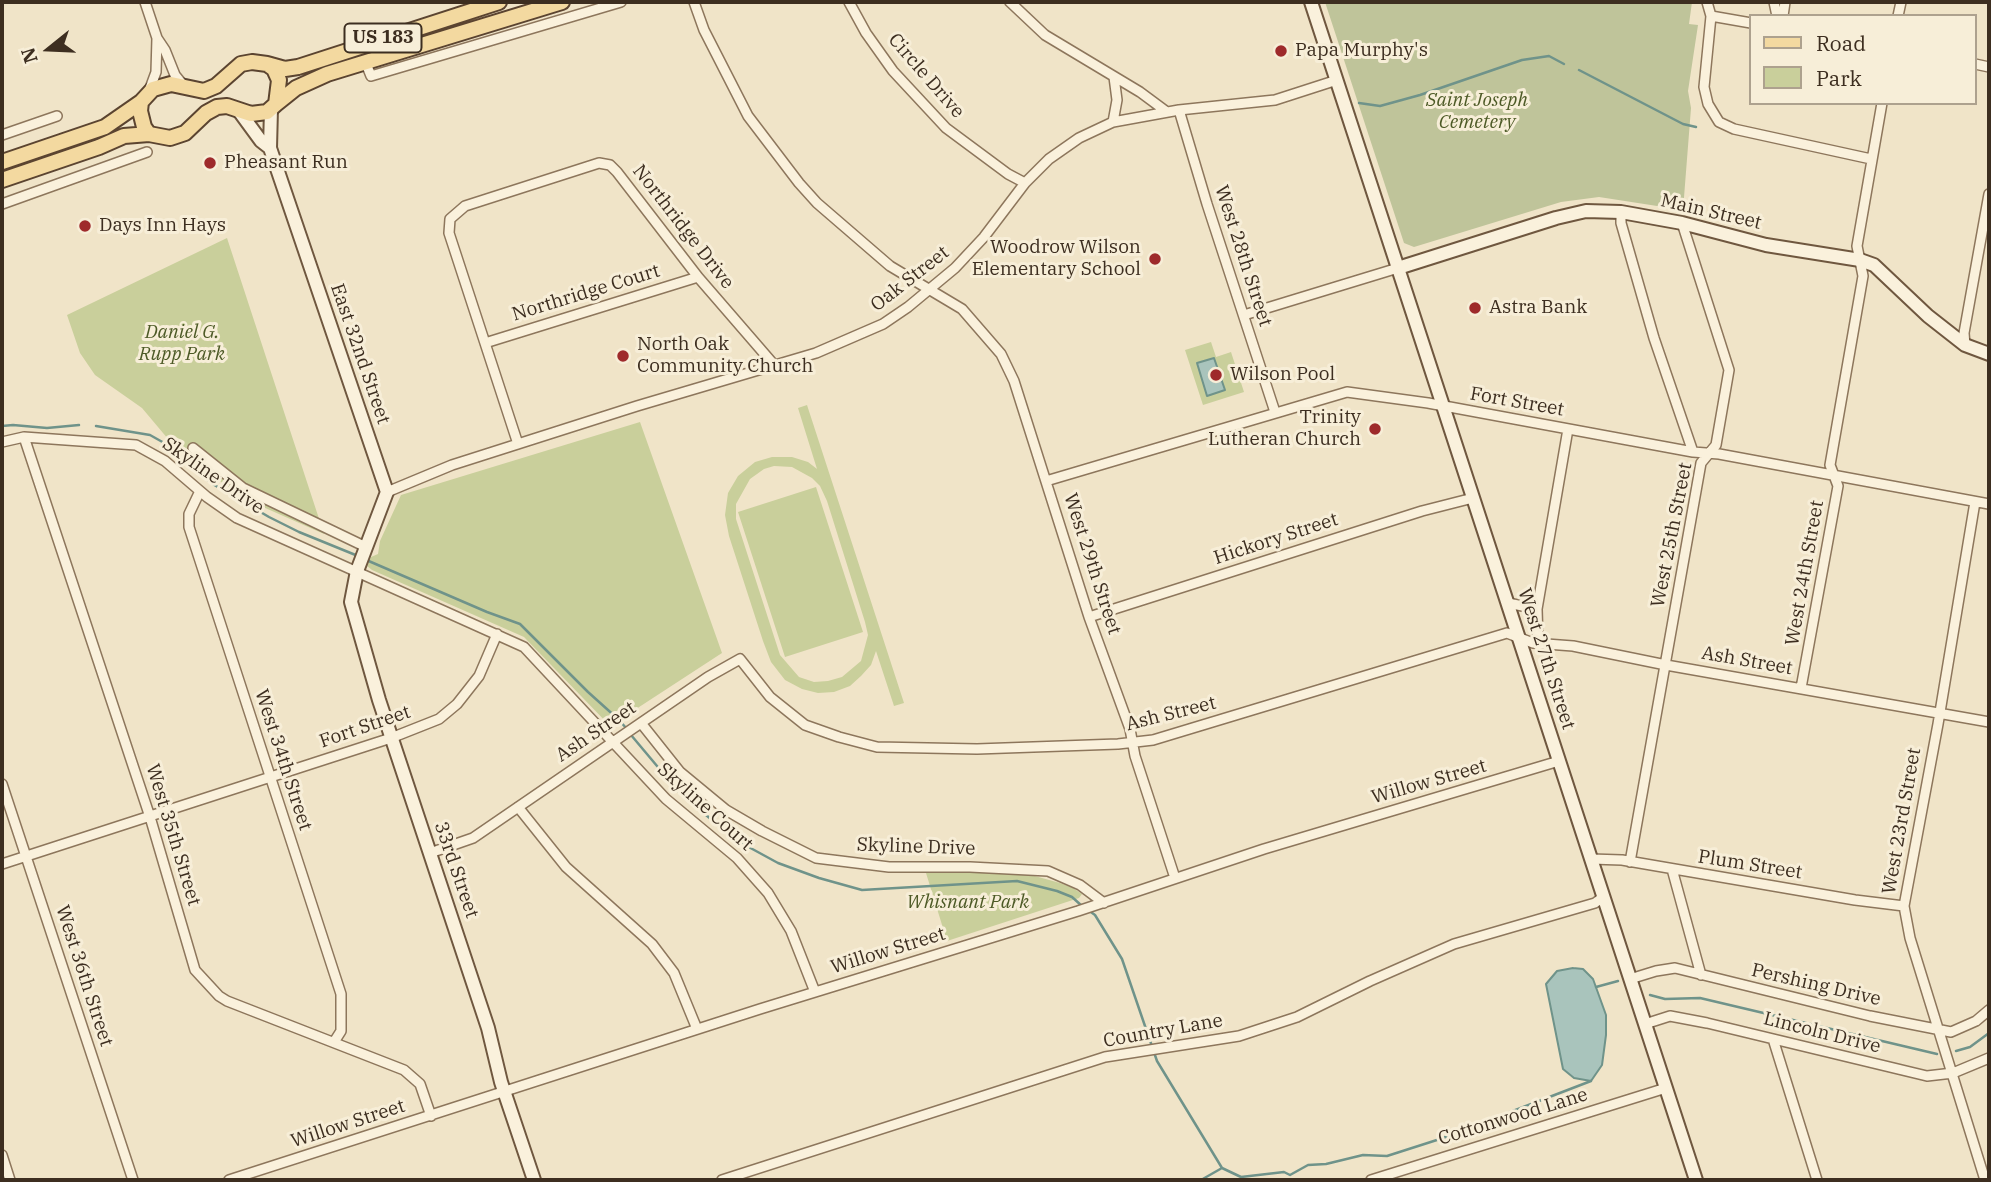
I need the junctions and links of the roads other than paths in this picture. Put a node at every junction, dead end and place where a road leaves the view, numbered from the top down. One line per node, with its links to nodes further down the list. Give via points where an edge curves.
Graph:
1 (145, 2): 12 (street)
2 (499, 2): 14 (main road, US 183, via 298,67)
3 (562, 2): 13 (main road, US 183)
4 (621, 2): 13 (street, via 371,76)
5 (694, 2): 41 (street, West 29th Street, via 748,116 788,170 868,248)
6 (849, 2): 33 (street, Circle Drive, via 893,71 946,128)
7 (1010, 2): 15 (street, via 1045,35)
8 (1311, 2): 16 (street, West 27th Street)
9 (1707, 2): 10 (street)
10 (1711, 16): 11 (street); 30 (street, via 1704,87 1719,122)
11 (1750, 23)
12 (157, 38): 17 (street); 18 (street, via 156,72)
13 (365, 61): 20 (main road, US 183, via 304,83)
14 (267, 64): 17 (main road, via 242,64 205,92); 20 (main road, via 279,80)
15 (1114, 77): 23 (street); 25 (street)
16 (1337, 80): 21 (street, Oak Street, via 1275,100); 39 (street, West 27th Street)
17 (185, 87): 18 (main road, via 165,85)
18 (145, 97): 26 (main road, via 141,119); 31 (main road, via 105,127)
19 (1882, 105): 30 (street, West 24th Street)
20 (274, 107): 22 (main road, via 257,114); 28 (street, East 32nd Street)
21 (1179, 110): 23 (street, Oak Street); 42 (street, West 28th Street)
22 (239, 111): 26 (main road, via 224,106 212,109 178,137); 28 (street, East 32nd Street)
23 (1167, 112): 25 (street, Oak Street)
24 (57, 116): 27 (street)
25 (1114, 122): 33 (street, Oak Street, via 1079,138)
26 (149, 134): 32 (main road, via 124,136)
27 (2, 135)
28 (270, 148): 59 (street, East 32nd Street)
29 (147, 152): 35 (street)
30 (1871, 159): 38 (street, West 24th Street, via 1857,246)
31 (2, 162)
32 (2, 180)
33 (1025, 183): 41 (street, Oak Street, via 984,237)
34 (1989, 194): 44 (street)
35 (2, 204)
36 (1620, 212): 37 (street, Main Street); 39 (street, Main Street, via 1586,211 1556,218); 54 (street, via 1654,338)
37 (1682, 223): 38 (street, Main Street, via 1766,245); 55 (street, West 25th Street, via 1729,370 1716,445)
38 (1860, 260): 44 (street, Main Street, via 1874,265); 56 (street, West 24th Street, via 1863,276 1830,465)
39 (1398, 268): 42 (street); 47 (street, West 27th Street)
40 (698, 277): 43 (street, Northridge Court); 43 (street, Northridge Drive, via 617,172 610,164 599,163 465,206 450,219 449,233); 46 (street, Northridge Drive)
41 (929, 290): 46 (street, Oak Street, via 883,324 816,354); 57 (street, West 29th Street, via 962,309 1001,354)
42 (1244, 315): 48 (street, West 28th Street)
43 (485, 343): 52 (street, Northridge Drive)
44 (1965, 345): 45 (street, Main Street)
45 (1989, 354)
46 (775, 366): 52 (street, Oak Street)
47 (1444, 408): 48 (street, Fort Street, via 1347,392); 49 (street, Fort Street); 60 (street, West 27th Street)
48 (1275, 412): 57 (street, Fort Street)
49 (1568, 429): 54 (street, Fort Street); 66 (street)
50 (24, 437): 51 (street, Skyline Drive); 58 (street, Skyline Drive, via 136,445); 83 (street, West 35th Street)
51 (2, 442)
52 (518, 444): 59 (street, Oak Street)
53 (193, 448): 63 (street, via 243,488)
54 (1693, 452): 55 (street, Fort Street)
55 (1708, 453): 56 (street, Fort Street); 71 (street, West 25th Street, via 1701,463)
56 (1836, 477): 61 (street, Fort Street); 72 (street, West 24th Street)
57 (1046, 481): 67 (street, West 29th Street)
58 (200, 491): 64 (street, Skyline Drive, via 247,523); 80 (street, West 34th Street, via 189,514 189,527)
59 (387, 492): 63 (street)
60 (1474, 498): 65 (street, West 27th Street); 67 (street, Hickory Street)
61 (1975, 502): 62 (street, Fort Street); 73 (street, West 23rd Street)
62 (1989, 504)
63 (366, 547): 64 (street)
64 (357, 571): 68 (street, Skyline Court); 76 (street, 33rd Street, via 351,602)
65 (1508, 603): 66 (street); 69 (street, West 27th Street)
66 (1537, 610): 70 (street)
67 (1089, 617): 78 (street, West 29th Street)
68 (497, 634): 76 (street, Fort Street, via 479,676 457,704 439,719); 77 (street, Skyline Court, via 524,647)
69 (1519, 638): 70 (street, Ash Street); 78 (street, Ash Street, via 1507,633 1158,739); 79 (street, West 27th Street)
70 (1538, 642): 71 (street, Ash Street)
71 (1666, 665): 72 (street, Ash Street); 87 (street, West 25th Street)
72 (1801, 688): 73 (street, Ash Street)
73 (1940, 713): 74 (street, Ash Street); 93 (street, West 23rd Street)
74 (1989, 722)
75 (641, 723): 77 (street, Ash Street); 78 (street, Ash Street, via 740,659 771,697 805,725 877,747 955,750); 92 (street, Skyline Drive, via 680,772 726,810 816,858 889,867 1048,871 1080,885)
76 (391, 738): 80 (street, Fort Street); 84 (street, 33rd Street)
77 (614, 741): 82 (street, Ash Street); 96 (street, Skyline Court, via 666,799 737,858 768,894 792,931)
78 (1134, 742): 90 (street, West 29th Street)
79 (1559, 761): 86 (street, West 27th Street); 90 (street, Willow Street)
80 (270, 778): 83 (street, Fort Street); 102 (street, West 34th Street, via 341,994 341,1031)
81 (2, 784): 85 (street, West 36th Street)
82 (518, 807): 84 (street, Ash Street, via 473,838); 100 (street, via 566,867 652,943 674,973)
83 (150, 817): 85 (street, Fort Street); 102 (street, West 35th Street, via 195,970 206,984 227,1001)
84 (430, 853): 106 (street, 33rd Street)
85 (26, 857): 88 (street, Fort Street); 110 (street, West 36th Street)
86 (1591, 859): 87 (street, Plum Street); 91 (street, West 27th Street)
87 (1630, 862): 89 (street, Plum Street)
88 (2, 864)
89 (1672, 869): 93 (street, Plum Street, via 1855,901); 94 (street)
90 (1175, 878): 92 (street, Willow Street)
91 (1603, 897): 95 (street, West 27th Street); 113 (street, Country Lane, via 1454,944 1297,1017 1239,1036 1105,1057)
92 (1100, 904): 96 (street, Willow Street)
93 (1904, 905): 99 (street, West 23rd Street)
94 (1700, 975): 95 (street, Pershing Drive, via 1675,968); 99 (street, Pershing Drive)
95 (1630, 979): 98 (street, West 27th Street)
96 (816, 992): 100 (street, Willow Street)
97 (1989, 1010): 99 (street, Pershing Drive, via 1951,1032)
98 (1645, 1024): 101 (street, Lincoln Drive, via 1670,1016); 105 (street, West 27th Street)
99 (1938, 1029): 104 (street, West 23rd Street)
100 (697, 1030): 106 (street, Willow Street)
101 (1773, 1039): 104 (street, Lincoln Drive, via 1927,1076); 116 (street)
102 (334, 1042): 107 (street, West 35th Street, via 404,1070 420,1084)
103 (1989, 1058): 104 (street, Lincoln Drive)
104 (1952, 1073): 117 (street, West 23rd Street)
105 (1666, 1088): 114 (street, Cottonwood Lane); 115 (street, West 27th Street)
106 (505, 1091): 107 (street, Willow Street); 112 (street, 33rd Street)
107 (430, 1116): 111 (street, Willow Street)
108 (2, 1155): 109 (street)
109 (10, 1180)
110 (133, 1180)
111 (229, 1180)
112 (534, 1180)
113 (722, 1180)
114 (1371, 1180)
115 (1696, 1180)
116 (1817, 1180)
117 (1985, 1180)

